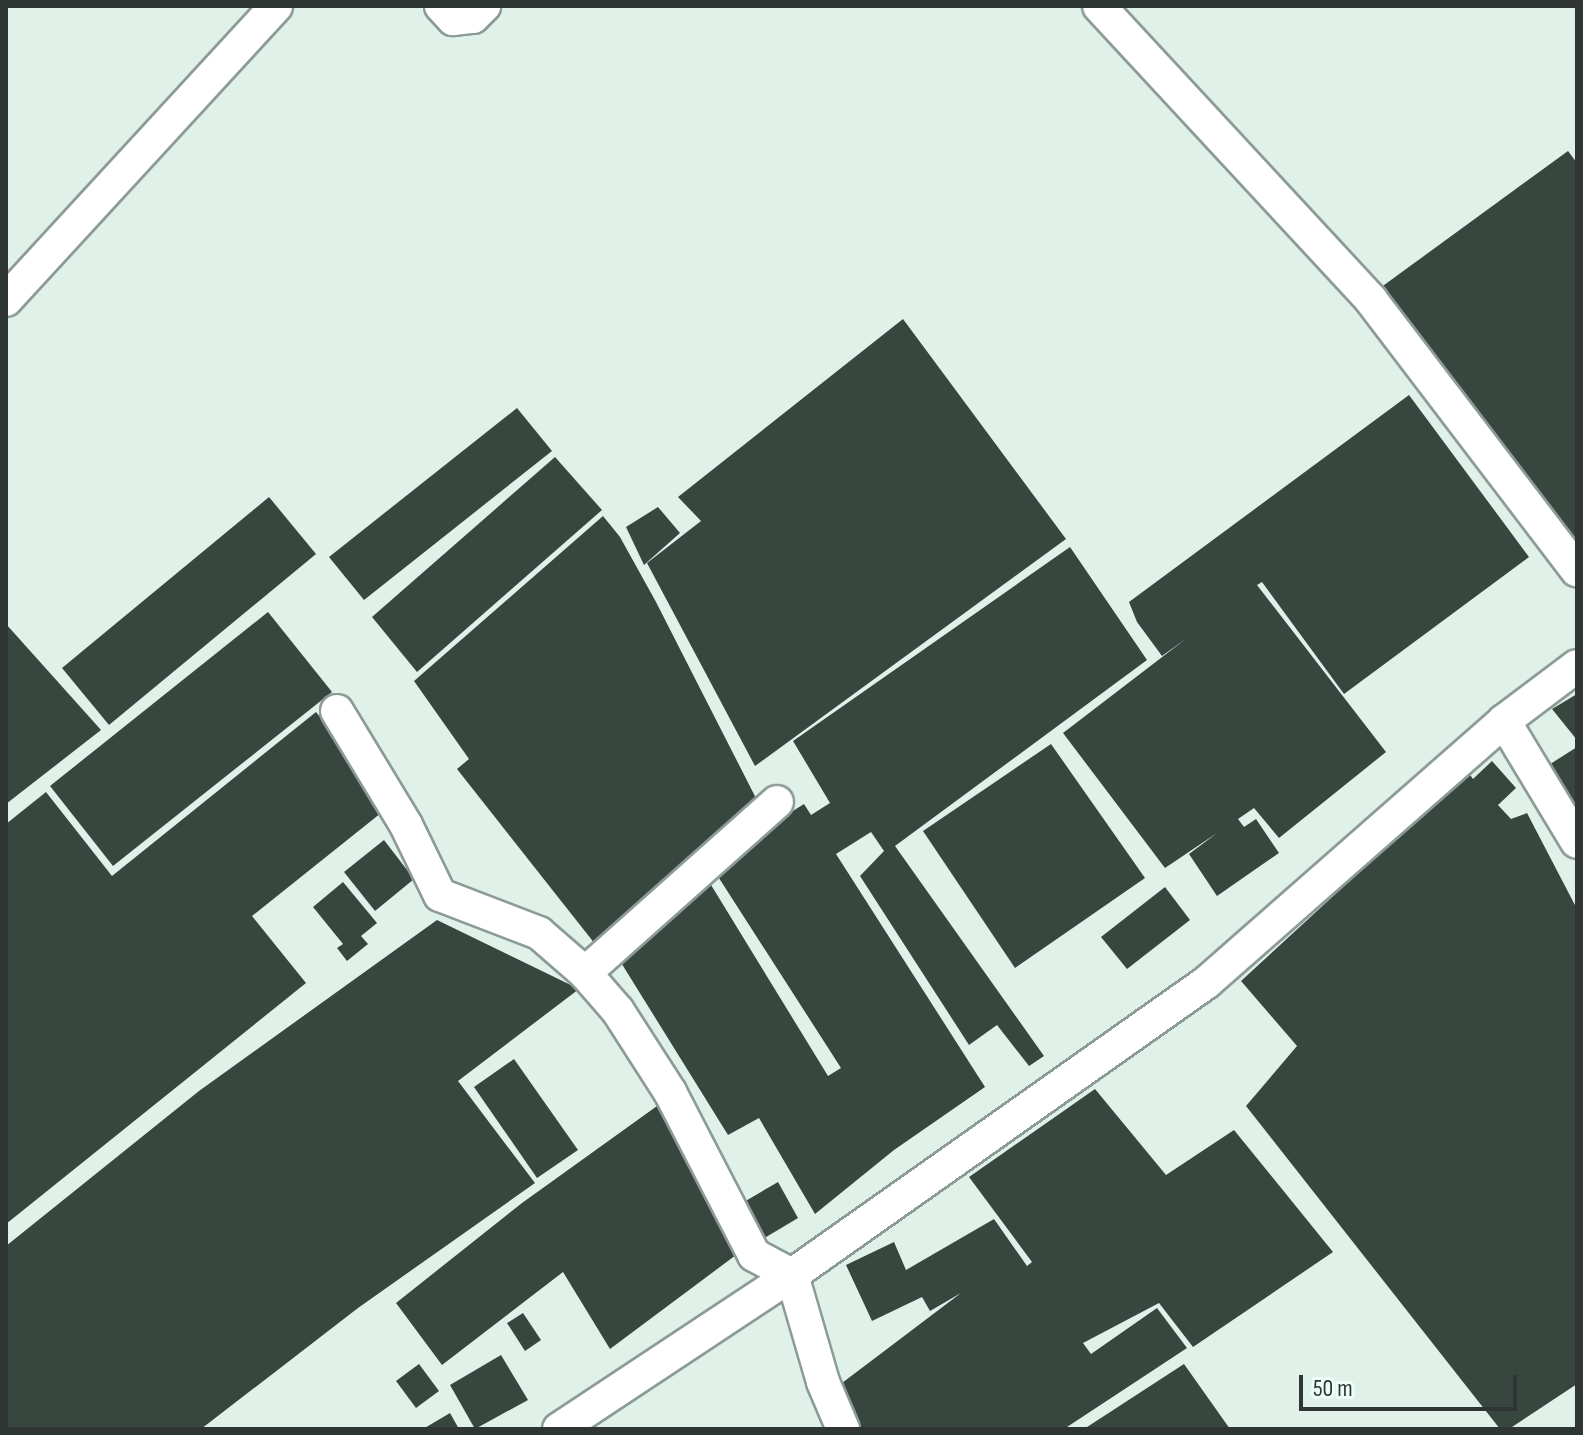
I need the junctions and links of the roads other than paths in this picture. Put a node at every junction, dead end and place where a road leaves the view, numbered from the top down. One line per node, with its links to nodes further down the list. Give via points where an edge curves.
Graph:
1 (276, 6): 5 (street)
2 (441, 6): 3 (street, via 453,19 473,17)
3 (484, 6)
4 (1099, 6): 6 (street, via 1371,300)
5 (6, 300)
6 (1577, 570)
7 (1577, 666): 9 (street)
8 (337, 711): 12 (street, via 406,825 440,895 539,933)
9 (1504, 721): 11 (street); 13 (street, via 1207,982)
10 (777, 802): 12 (street)
11 (1577, 842)
12 (585, 973): 13 (street, via 618,1011 670,1092 754,1255)
13 (792, 1275): 14 (street); 15 (street, via 823,1382)
14 (559, 1429)
15 (843, 1429)

